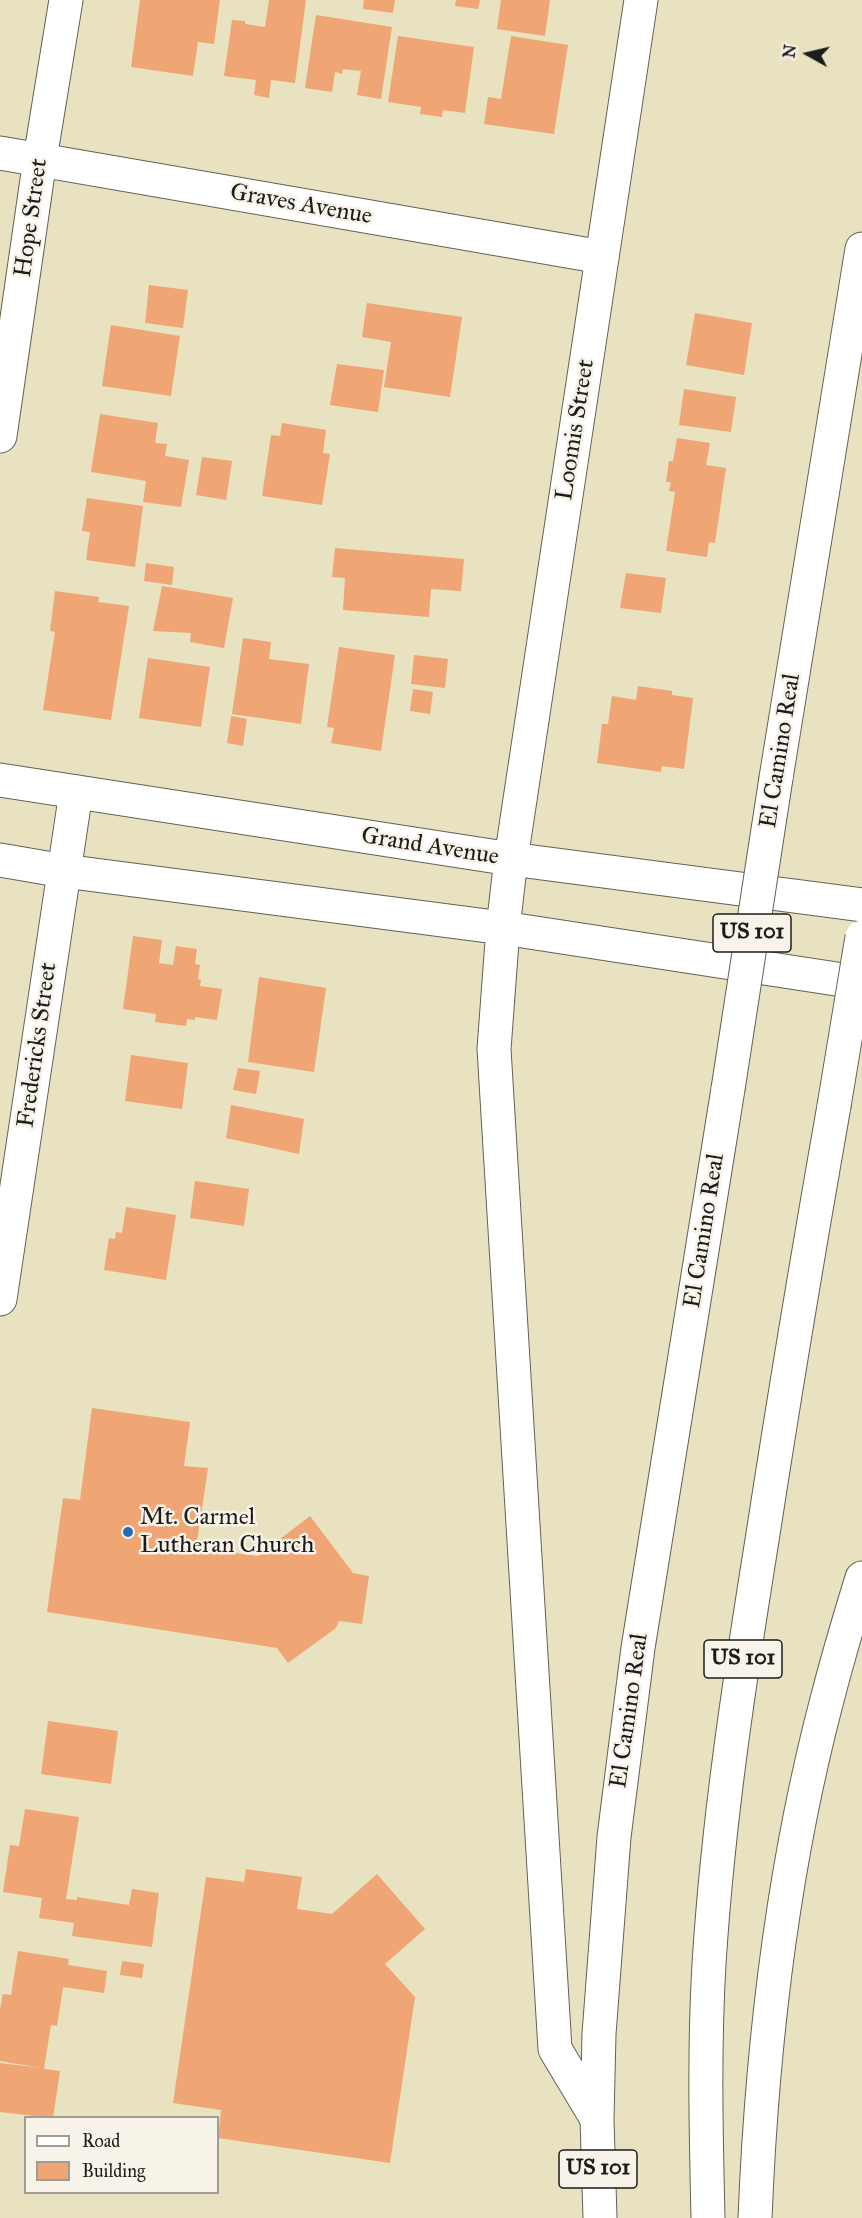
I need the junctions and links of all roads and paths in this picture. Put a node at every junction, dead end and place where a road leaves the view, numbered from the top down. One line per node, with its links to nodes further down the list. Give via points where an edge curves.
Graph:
1 (66, 0): 4 (main road, Hope Street)
2 (641, 0): 6 (main road, Loomis Street)
3 (0, 153): 4 (main road, Graves Avenue)
4 (40, 159): 6 (main road, Graves Avenue); 7 (main road, Hope Street)
5 (862, 249): 19 (main road, El Camino Real / US 101, bridge, via 636,1660 610,1883)
6 (602, 257): 10 (main road, Loomis Street)
7 (0, 436)
8 (0, 780): 9 (main road, Grand Avenue)
9 (76, 792): 10 (main road, Grand Avenue); 12 (main road, Fredericks Street)
10 (511, 859): 13 (main road, Grand Avenue); 14 (main road, Loomis Street)
11 (0, 860): 12 (main road)
12 (64, 871): 14 (main road); 17 (main road, Fredericks Street)
13 (862, 905)
14 (503, 928): 16 (main road); 19 (main road, Loomis Street, via 494,1049 555,2049)
15 (862, 937): 21 (main road, US 101, bridge, via 795,1329 740,1677 719,1840 705,2075)
16 (862, 983)
17 (0, 1299)
18 (862, 1578): 22 (main road, via 827,1697 797,1838 765,2054)
19 (597, 2119): 20 (main road, El Camino Real / US 101)
20 (600, 2218)
21 (708, 2218)
22 (755, 2218)

